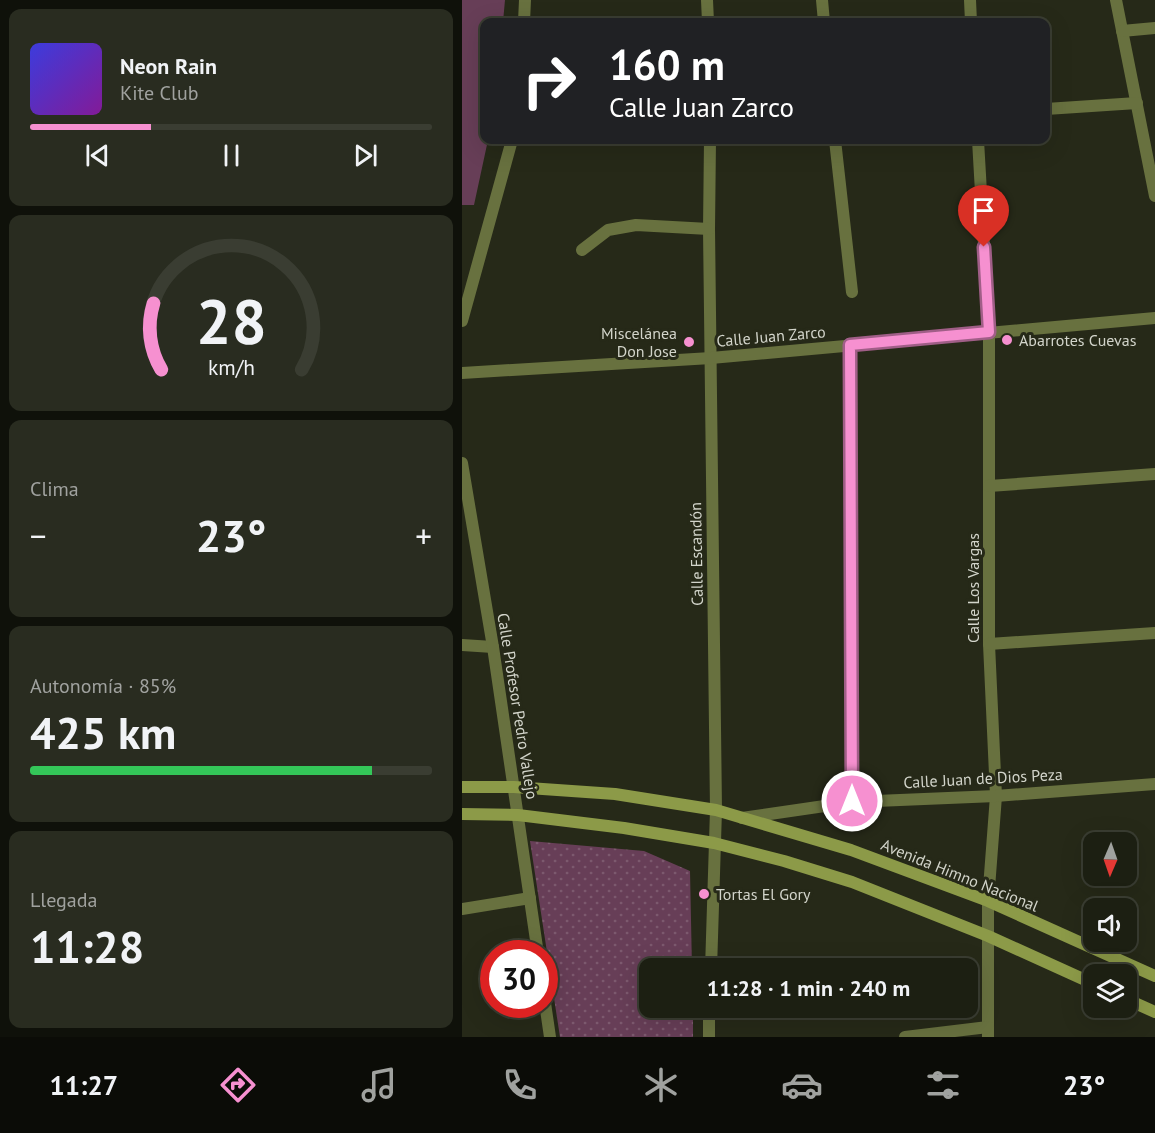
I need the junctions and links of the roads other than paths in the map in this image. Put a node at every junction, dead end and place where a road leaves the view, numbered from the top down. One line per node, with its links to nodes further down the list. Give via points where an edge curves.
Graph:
1 (525, 0): 6 (street)
2 (707, 0): 7 (street)
3 (822, 0): 8 (street)
4 (970, 0): 9 (street)
5 (1116, 0): 11 (street)
6 (524, 18)
7 (708, 18)
8 (824, 18)
9 (971, 18)
10 (1155, 28): 11 (street)
11 (1122, 32): 12 (street)
12 (1137, 103): 13 (street); 18 (street)
13 (1050, 109)
14 (511, 144): 24 (street)
15 (710, 144): 20 (street, Calle Escandón)
16 (835, 144): 22 (street)
17 (978, 144): 25 (street, Calle Los Vargas)
18 (1154, 174): 19 (street)
19 (1155, 196)
20 (709, 229): 21 (street, via 636,225 609,231); 27 (street, Calle Escandón)
21 (582, 250)
22 (852, 292)
23 (1155, 318): 25 (street, Calle Juan Zarco)
24 (462, 321)
25 (989, 332): 26 (street, Calle Juan Zarco); 31 (street, Calle Los Vargas)
26 (850, 345): 27 (street, Calle Juan Zarco); 40 (street)
27 (711, 358): 28 (street, Calle Juan Zarco); 41 (street, Calle Escandón)
28 (462, 373)
29 (462, 463): 35 (street, Calle Profesor Pedro Vallejo)
30 (1155, 474): 31 (street)
31 (988, 486): 33 (street, Calle Los Vargas)
32 (1155, 633): 33 (street)
33 (989, 644): 39 (street, Calle Los Vargas)
34 (462, 645): 35 (street)
35 (493, 647): 38 (street, Calle Profesor Pedro Vallejo)
36 (1155, 784): 39 (street, Calle Juan de Dios Peza)
37 (462, 787): 38 (main road, Avenida Himno Nacional)
38 (514, 787): 41 (main road, Avenida Himno Nacional, via 615,794); 43 (street, Calle Profesor Pedro Vallejo)
39 (996, 796): 40 (street, Calle Juan de Dios Peza); 47 (street, Calle Los Vargas)
40 (852, 801): 44 (street, Calle Juan de Dios Peza)
41 (716, 810): 44 (main road, Avenida Himno Nacional); 45 (street, Calle Escandón)
42 (462, 814): 43 (main road)
43 (518, 815): 45 (main road); 46 (street, Calle Profesor Pedro Vallejo)
44 (742, 818): 47 (main road, Avenida Himno Nacional, via 851,850)
45 (714, 843): 49 (main road, via 852,882); 51 (street, Calle Escandón)
46 (530, 898): 48 (street); 50 (street, Calle Profesor Pedro Vallejo)
47 (988, 901): 49 (street, Calle Los Vargas); 52 (main road, Avenida Himno Nacional)
48 (462, 909)
49 (987, 936): 53 (main road); 58 (street, Calle Los Vargas)
50 (536, 940)
51 (711, 958)
52 (1155, 976)
53 (1083, 979)
54 (1137, 1004): 55 (main road)
55 (1155, 1012)
56 (547, 1018): 59 (street)
57 (710, 1018): 60 (street)
58 (988, 1032): 61 (street)
59 (550, 1037)
60 (709, 1037)
61 (905, 1037)

